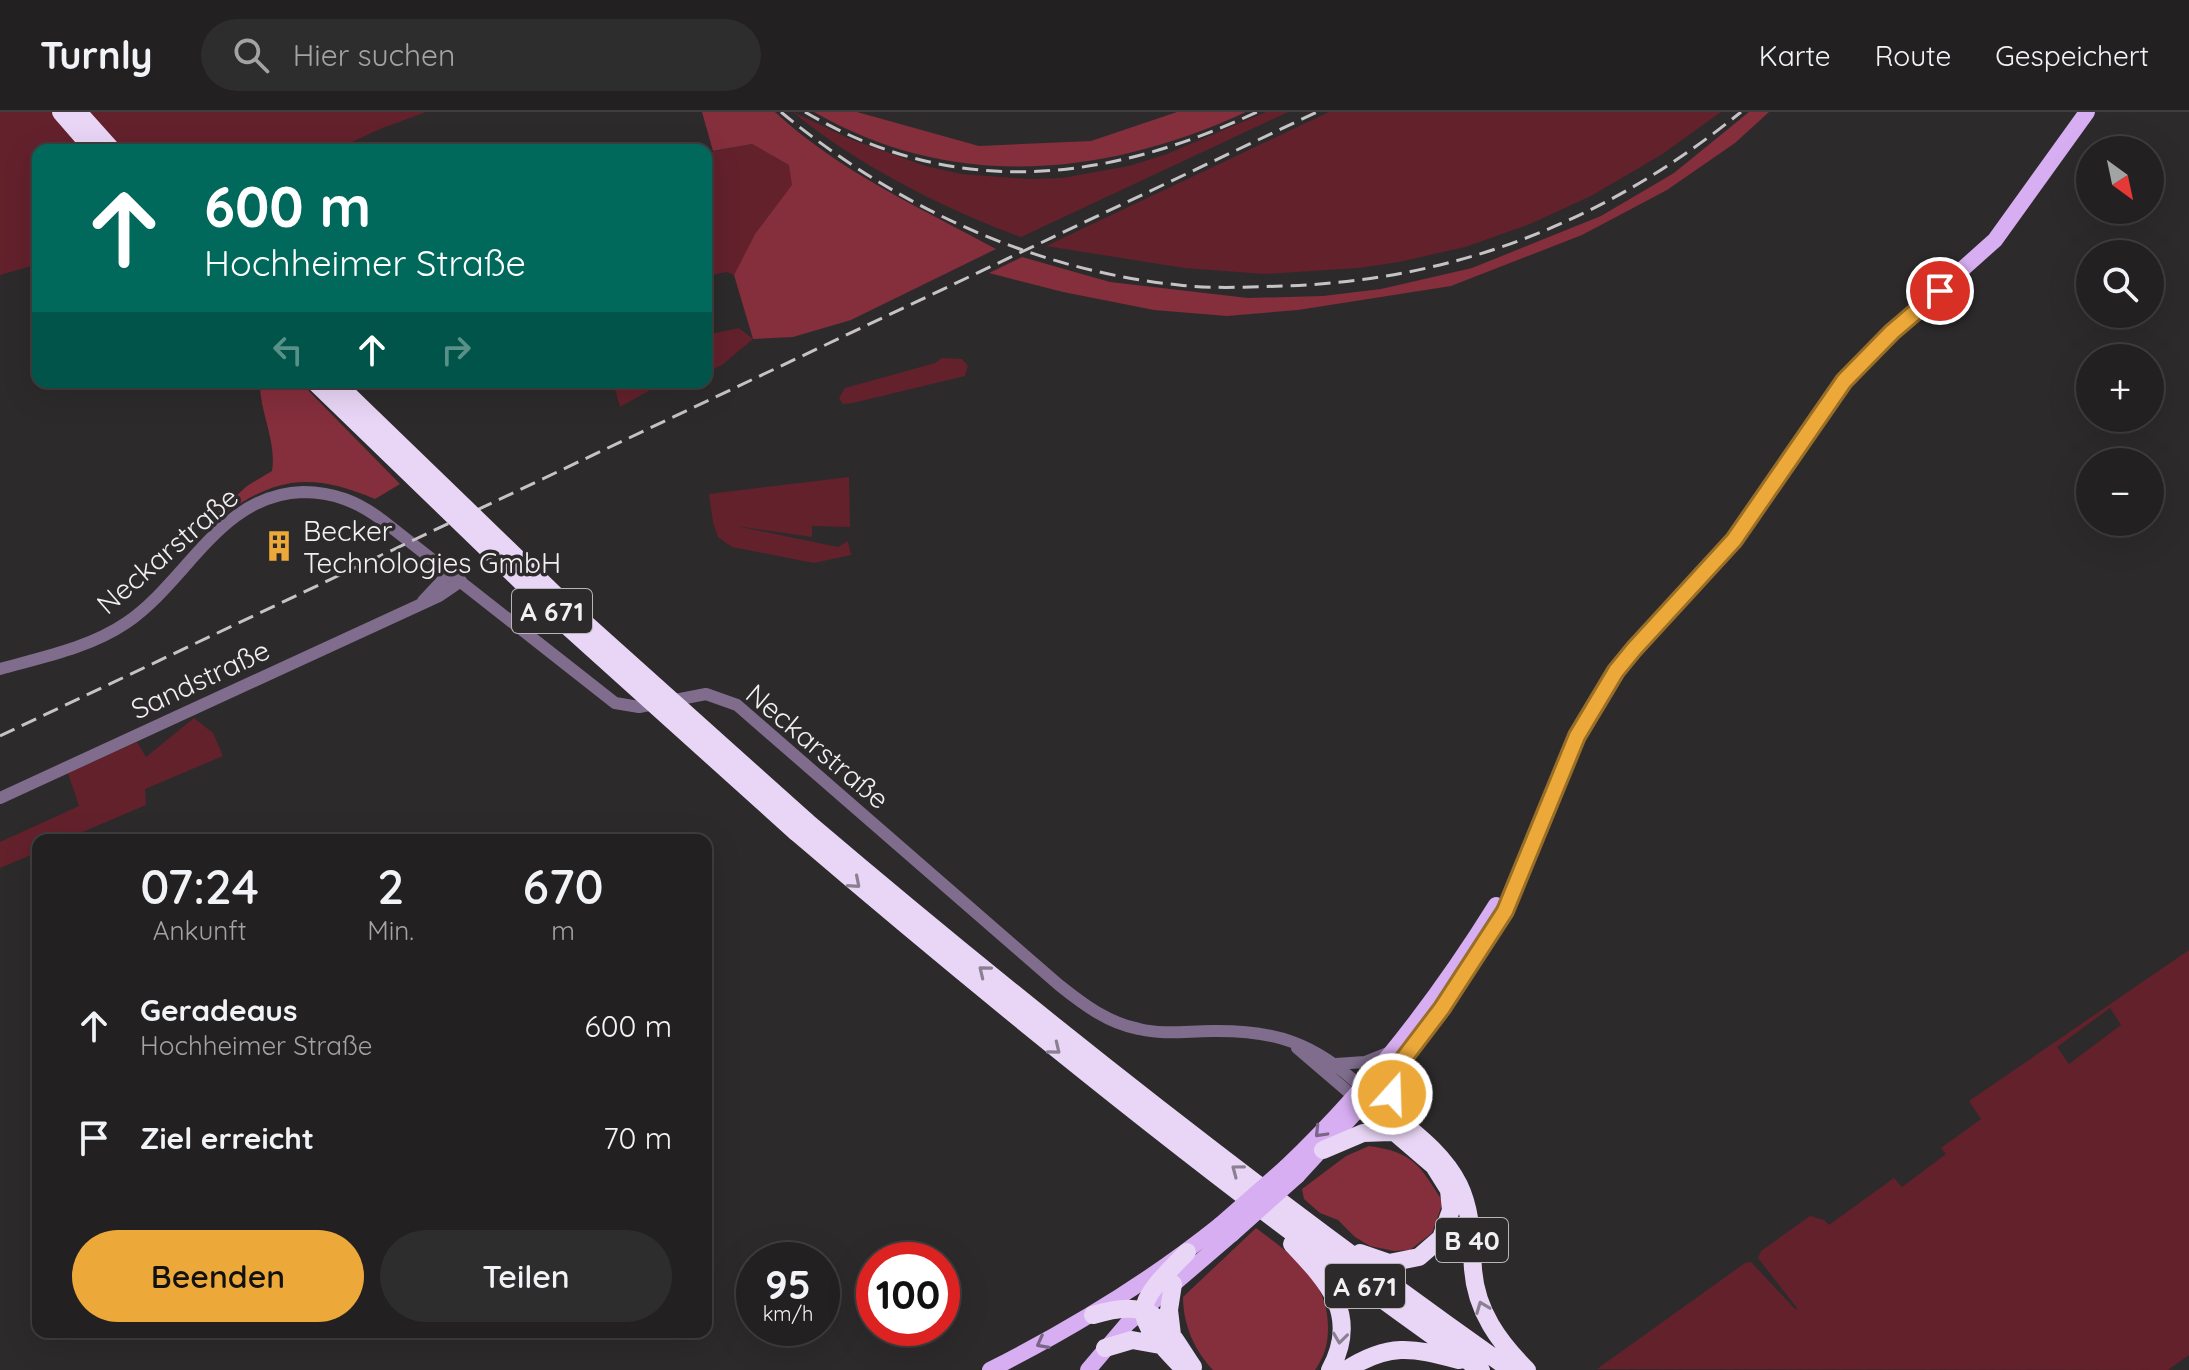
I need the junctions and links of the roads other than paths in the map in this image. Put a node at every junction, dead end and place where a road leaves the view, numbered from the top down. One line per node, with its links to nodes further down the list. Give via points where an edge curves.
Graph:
1 (61, 112): 4 (highway)
2 (78, 112): 5 (highway)
3 (2087, 112): 15 (main road, via 1995,240 1865,359 1820,413 1734,540 1616,671 1577,736 1505,911)
4 (89, 144)
5 (107, 144)
6 (321, 388): 13 (highway, A 671, bridge, via 565,624)
7 (341, 388): 13 (highway, A 671, bridge)
8 (450, 572): 9 (street, Neckarstraße); 10 (street, Sandstraße); 11 (street, Neckarstraße, via 350,500 314,492 277,496 243,510 216,532 126,623 81,645)
9 (461, 581): 10 (street, Sandstraße); 14 (street, Neckarstraße, via 615,703 639,707 706,694 737,705 1097,1013 1150,1031 1225,1031)
10 (420, 604): 12 (street, Sandstraße)
11 (0, 669)
12 (0, 798)
13 (801, 826): 21 (highway, A 671, one-way to 21, via 1022,1024); 23 (highway, A 671, one-way to 13, via 1110,1073)
14 (1281, 1038): 16 (street, Neckarstraße, via 1312,1048); 17 (street, Neckarstraße)
15 (1395, 1059): 16 (street); 17 (main road); 18 (highway)
16 (1336, 1064): 17 (street, Neckarstraße)
17 (1363, 1097): 18 (highway); 19 (main road); 20 (main road, one-way to 20)
18 (1395, 1126): 19 (highway); 23 (highway, via 1445,1181 1451,1210 1441,1238 1419,1257 1389,1263); 38 (highway, B 40, one-way to 18, via 1482,1309 1460,1186 1443,1161)
19 (1323, 1150): 20 (main road)
20 (1292, 1171): 22 (main road, bridge)
21 (1257, 1207): 30 (highway, A 671); 35 (highway, one-way to 35, via 1326,1280 1337,1300 1342,1334)
22 (1226, 1230): 24 (main road); 25 (main road)
23 (1322, 1233): 37 (highway, A 671)
24 (1187, 1252): 26 (highway, via 1147,1295); 27 (main road)
25 (1173, 1284): 26 (main road); 28 (highway)
26 (1144, 1309): 27 (highway, via 1122,1307); 28 (highway); 29 (main road)
27 (1093, 1315): 31 (main road, one-way to 31)
28 (1166, 1340): 29 (highway, via 1132,1340); 33 (highway); 34 (highway)
29 (1105, 1348): 32 (main road)
30 (1477, 1367): 36 (highway, via 1431,1352 1400,1349 1369,1356)
31 (990, 1370)
32 (1088, 1370)
33 (1185, 1370)
34 (1195, 1370)
35 (1330, 1370)
36 (1346, 1370)
37 (1511, 1370)
38 (1527, 1370)

